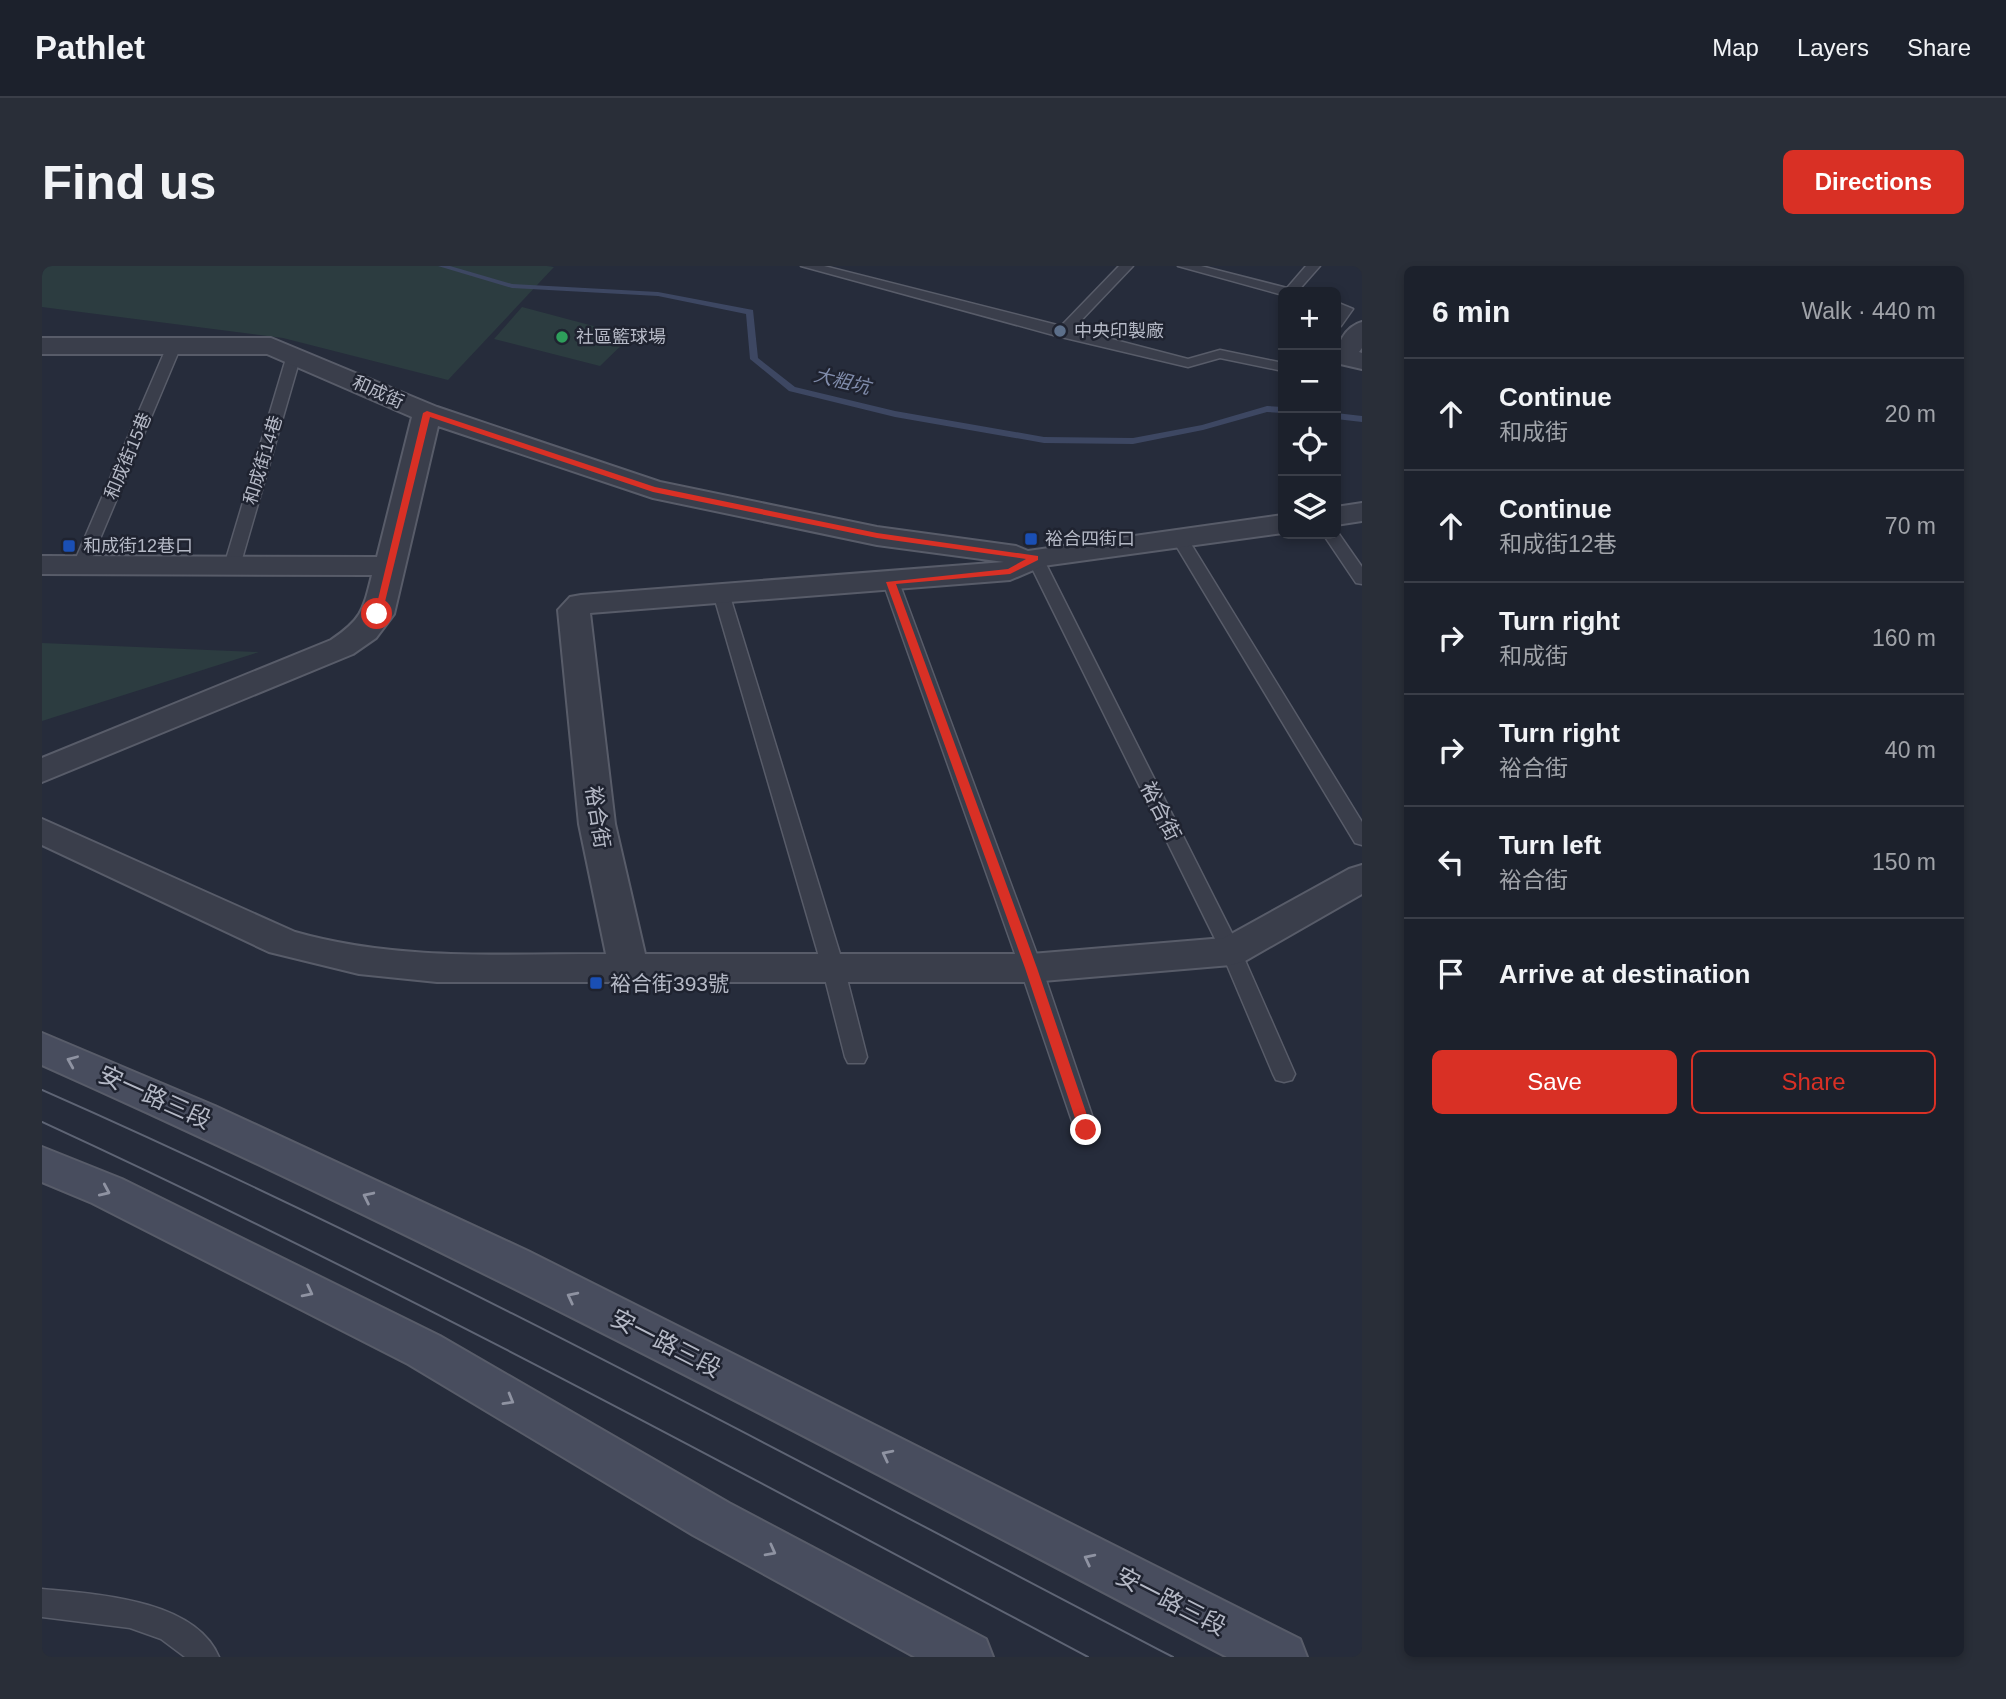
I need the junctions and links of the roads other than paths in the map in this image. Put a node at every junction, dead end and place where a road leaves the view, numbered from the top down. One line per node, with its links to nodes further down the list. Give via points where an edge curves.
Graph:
1 (808, 266): 8 (lane)
2 (1126, 266): 8 (lane)
3 (1187, 266): 6 (lane)
4 (1313, 266): 5 (lane)
5 (1294, 287)
6 (1278, 289)
7 (1362, 330): 12 (street, via 1342,357)
8 (1062, 333): 13 (lane, via 1188,363 1220,354)
9 (42, 346): 10 (street, 和成街)
10 (174, 346): 11 (street, 和成街, via 271,346); 22 (lane, 和成街15巷)
11 (294, 355): 14 (street, 和成街); 23 (lane, 和成街14巷)
12 (1362, 361)
13 (1278, 366)
14 (427, 413): 20 (street, 和成街, via 665,492 877,536); 24 (street)
15 (1362, 512): 16 (street)
16 (1341, 515)
17 (1278, 525): 19 (street, 裕合街)
18 (1335, 539): 25 (lane)
19 (1180, 540): 20 (street, 裕合街); 30 (lane)
20 (1035, 558): 26 (street, 裕合街, via 1010,571); 32 (lane, 裕合街)
21 (42, 565): 22 (street)
22 (81, 565): 23 (street)
23 (232, 566): 24 (street)
24 (389, 566): 28 (street, via 377,614 365,631 342,647)
25 (1362, 579)
26 (891, 582): 27 (street, 裕合街); 35 (lane)
27 (721, 593): 33 (street, 裕合街, via 581,604 574,610 597,824); 34 (lane)
28 (42, 771)
29 (42, 831): 33 (street, via 282,942 322,955 437,968)
30 (1362, 838)
31 (1362, 878): 32 (street)
32 (1231, 951): 35 (street); 38 (lane, 裕合街)
33 (628, 966): 34 (street)
34 (833, 967): 35 (street); 37 (lane)
35 (1031, 968): 39 (lane)
36 (42, 1048): 44 (street, 安一路三段, one-way to 36, via 497,1259 191,1111)
37 (856, 1057)
38 (1284, 1074)
39 (1086, 1130)
40 (42, 1164): 43 (street, one-way to 43, via 107,1191 424,1350 711,1519)
41 (42, 1603): 42 (lane, via 132,1613 190,1637)
42 (205, 1657)
43 (967, 1657)
44 (1281, 1657)

